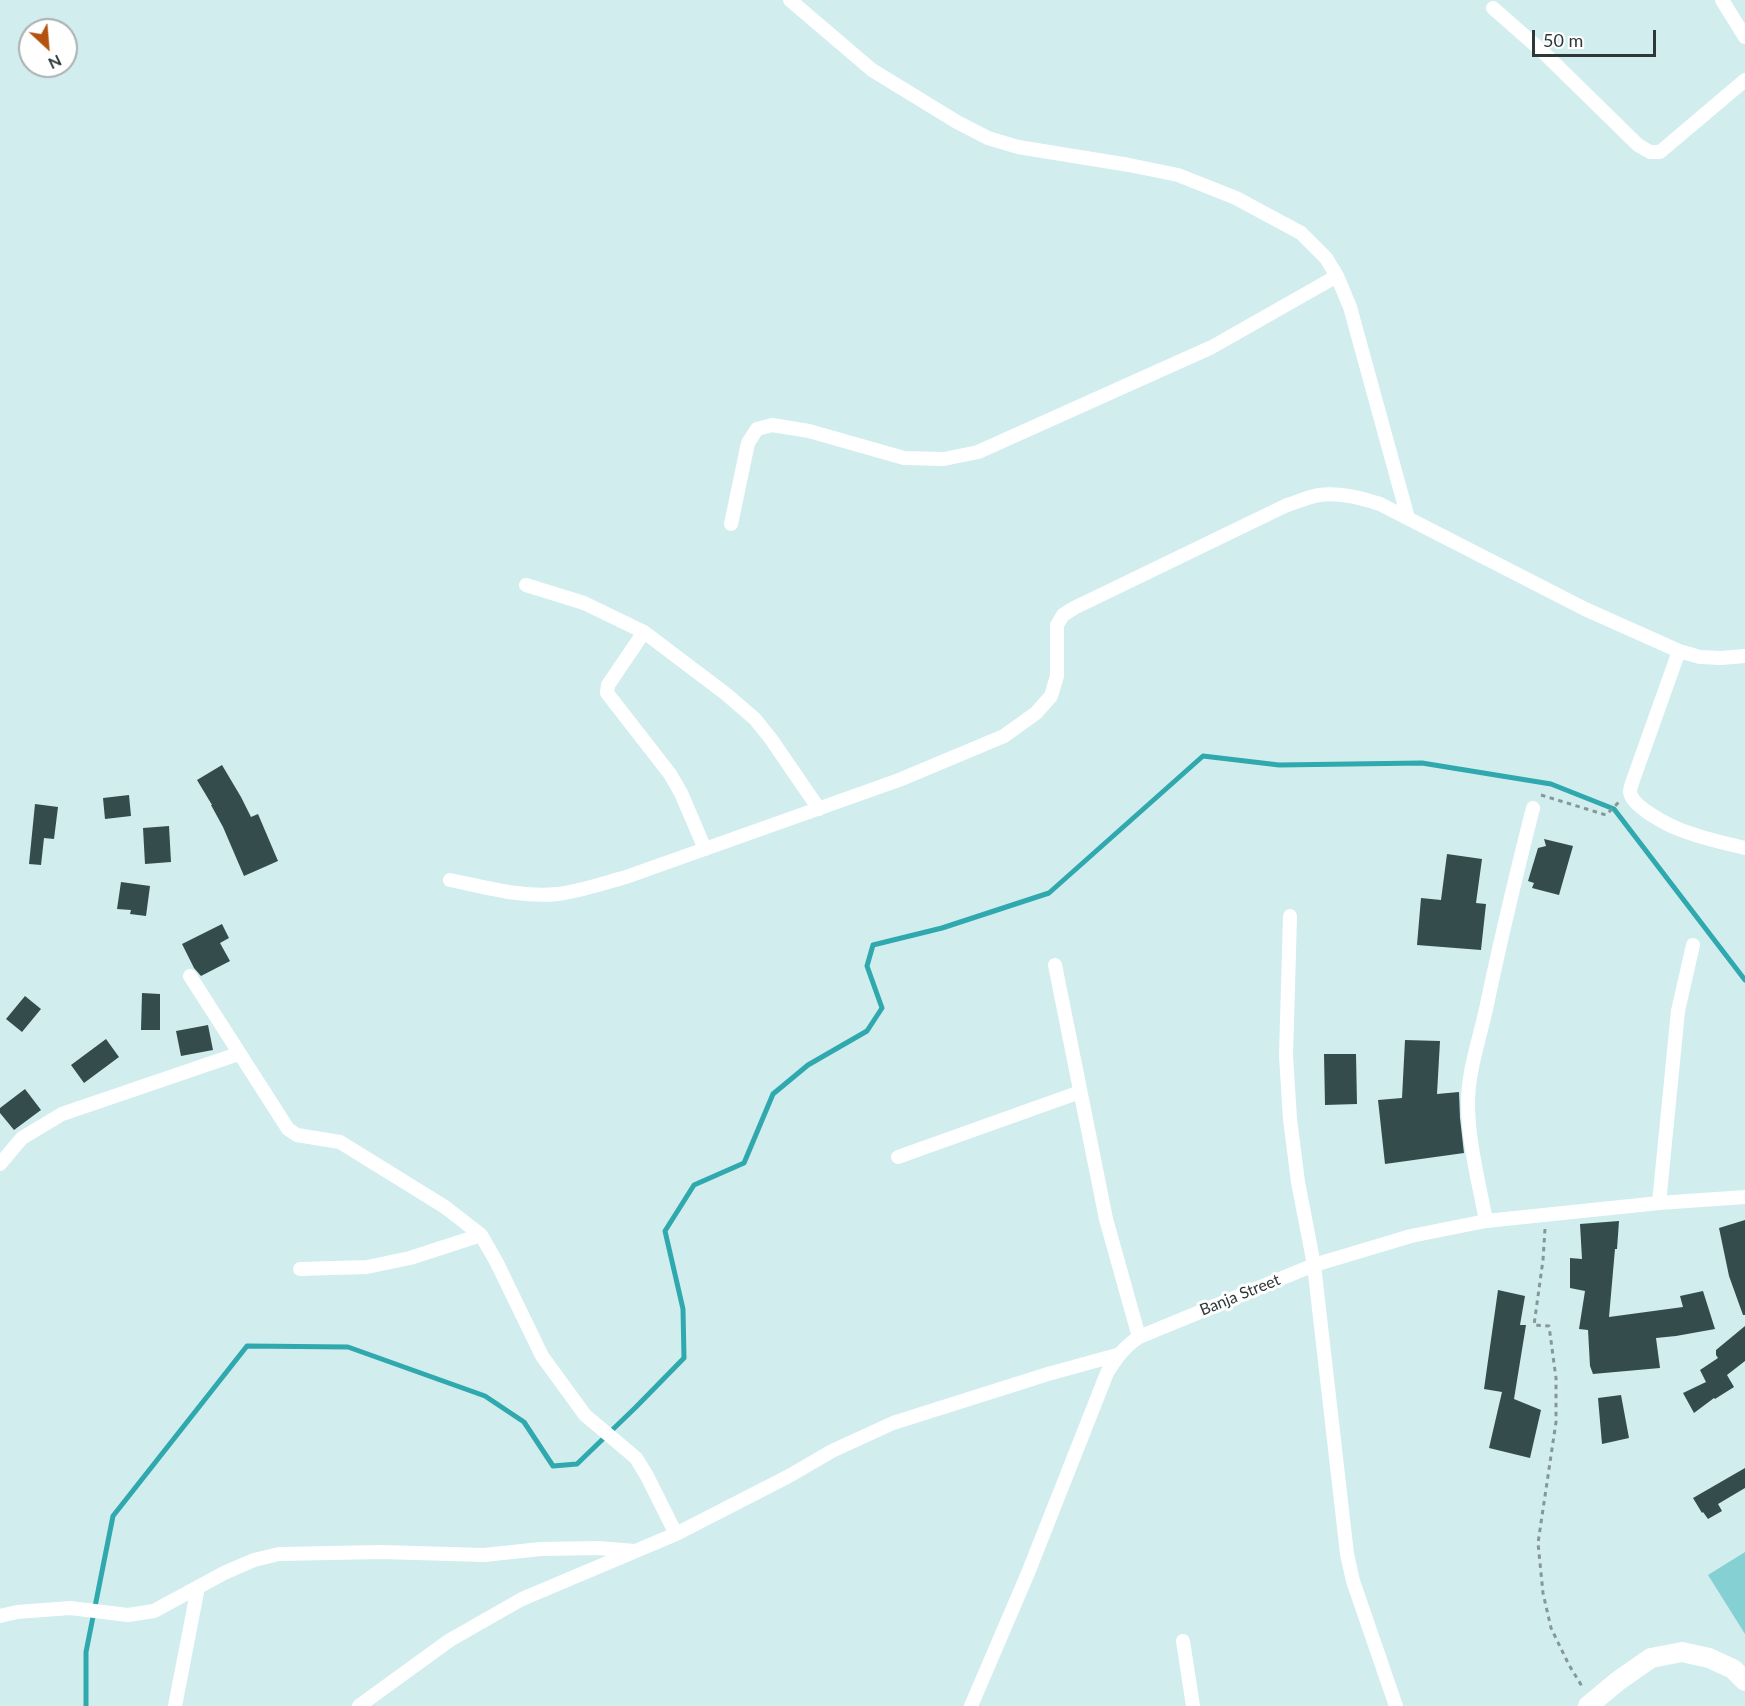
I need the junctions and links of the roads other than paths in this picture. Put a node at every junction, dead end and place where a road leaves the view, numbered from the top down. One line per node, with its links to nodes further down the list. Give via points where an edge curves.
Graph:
1 (790, 0): 6 (street, via 872,70 988,138 1018,147 1178,175 1211,187 1301,233 1326,258)
2 (1722, 0): 4 (street)
3 (1493, 8): 5 (street, via 1650,152 1659,152)
4 (1745, 37)
5 (1745, 80)
6 (1337, 276): 7 (street, via 1350,307); 8 (street, via 1212,347 978,452 944,459 904,458 809,431 772,425 757,429 748,443)
7 (1408, 518): 11 (street, via 1585,609); 14 (street, via 1361,498 1319,495 1287,506 1085,602 1063,615 1057,625 1057,676 1051,696 1036,713 1004,736)
8 (731, 524)
9 (526, 585): 10 (street, via 584,603)
10 (644, 632): 14 (street, via 755,719); 16 (street, via 608,684 607,693 670,774)
11 (1679, 651): 12 (street, via 1700,657); 15 (street, via 1630,792 1638,805 1682,831)
12 (1745, 656)
13 (1533, 808): 28 (street, via 1471,1068 1468,1122)
14 (819, 809): 16 (street)
15 (1745, 848)
16 (705, 849): 17 (street, via 626,877 557,894 514,893)
17 (450, 880)
18 (1290, 916): 30 (street, via 1286,1056 1298,1182)
19 (1694, 945): 27 (street, via 1678,1011)
20 (1055, 965): 23 (street)
21 (190, 976): 22 (street)
22 (238, 1054): 25 (street, via 62,1114 22,1138); 29 (street, via 288,1129 297,1135 340,1143 445,1207)
23 (1080, 1092): 24 (street); 32 (street, via 1106,1219)
24 (898, 1157)
25 (0, 1164)
26 (1745, 1197): 27 (street, Banja Street)
27 (1659, 1203): 28 (street, Banja Street)
28 (1486, 1221): 30 (street, Banja Street, via 1411,1236)
29 (481, 1235): 31 (street, via 367,1267); 34 (street, via 542,1356 585,1415 636,1458)
30 (1314, 1265): 32 (street, Banja Street); 45 (street, via 1347,1554)
31 (300, 1269)
32 (1139, 1337): 33 (street, Banja Street)
33 (1117, 1356): 34 (street, via 893,1423); 43 (street, Banja Street)
34 (676, 1534): 35 (street)
35 (638, 1551): 36 (street, via 598,1548 484,1555 279,1554 254,1560); 42 (street, via 522,1599 450,1640)
36 (198, 1587): 37 (street, via 154,1611 128,1615 70,1608); 41 (street)
37 (0, 1616)
38 (1183, 1641): 44 (street)
39 (1745, 1681): 40 (main road, via 1709,1658 1682,1652 1651,1658)
40 (1590, 1704)
41 (175, 1706)
42 (359, 1706)
43 (971, 1706)
44 (1193, 1706)
45 (1396, 1706)

